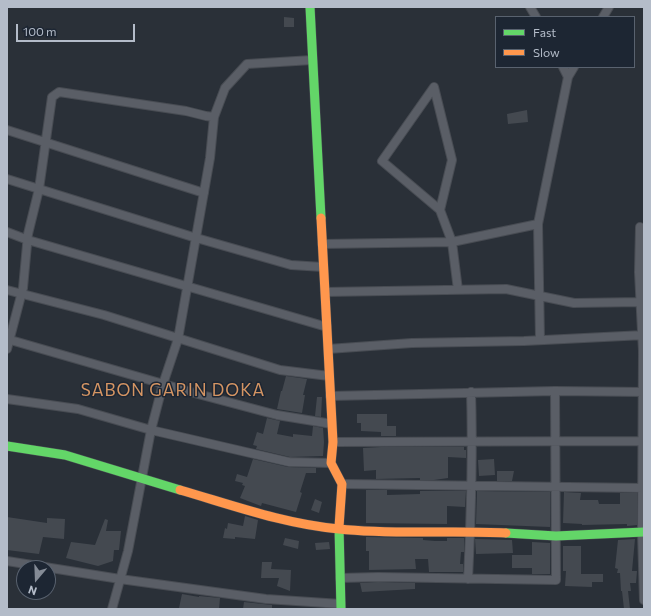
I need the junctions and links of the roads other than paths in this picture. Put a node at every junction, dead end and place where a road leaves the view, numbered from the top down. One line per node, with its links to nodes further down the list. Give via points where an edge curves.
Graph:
1 (310, 7): 6 (main road)
2 (530, 7): 4 (street)
3 (609, 7): 5 (street)
4 (535, 16)
5 (604, 16)
6 (312, 60): 10 (street, via 246,64 224,88); 23 (main road)
7 (564, 68): 9 (street)
8 (573, 68): 9 (street)
9 (568, 76): 17 (street)
10 (214, 117): 12 (street, via 59,92 52,98); 15 (street)
11 (7, 130): 12 (street)
12 (46, 142): 14 (street); 15 (street)
13 (7, 179): 14 (street)
14 (39, 189): 20 (street); 21 (street)
15 (204, 192): 20 (street)
16 (440, 210): 16 (street, via 382,161 434,87 452,160); 22 (street)
17 (538, 224): 22 (street); 30 (street)
18 (640, 227): 31 (street, via 639,272)
19 (7, 232): 21 (street)
20 (196, 238): 24 (street, via 291,265); 25 (street)
21 (28, 240): 25 (street); 29 (street)
22 (452, 242): 23 (street); 27 (street)
23 (322, 244): 24 (main road)
24 (323, 267): 28 (main road)
25 (187, 286): 32 (street); 35 (street)
26 (7, 290): 29 (street)
27 (458, 290): 28 (street); 30 (street, via 506,290)
28 (324, 292): 32 (main road)
29 (22, 294): 34 (street); 35 (street, via 104,315)
30 (539, 296): 31 (street, via 574,303); 36 (street)
31 (642, 308): 33 (street)
32 (326, 327): 38 (main road)
33 (643, 335): 36 (street); 43 (street)
34 (8, 339): 37 (street); 40 (street)
35 (178, 339): 39 (street, via 280,370); 40 (street)
36 (540, 340): 38 (street, via 412,343)
37 (7, 349)
38 (328, 349): 39 (main road)
39 (329, 376): 44 (main road)
40 (163, 384): 46 (street, via 277,415); 47 (street)
41 (555, 390): 42 (street); 43 (street); 49 (street)
42 (471, 392): 44 (street); 48 (street)
43 (643, 392): 50 (street)
44 (330, 396): 46 (main road)
45 (7, 399): 47 (street, via 78,409)
46 (332, 424): 51 (main road)
47 (151, 430): 53 (street, via 289,462); 54 (street)
48 (472, 441): 49 (street); 51 (street); 56 (street)
49 (556, 441): 50 (street); 57 (street)
50 (643, 441): 58 (street)
51 (333, 442): 53 (main road)
52 (7, 446): 54 (main road, via 65,455)
53 (331, 463): 55 (main road)
54 (143, 478): 59 (main road, via 278,519); 65 (street)
55 (342, 484): 56 (street); 59 (main road)
56 (472, 486): 57 (street); 60 (street)
57 (556, 487): 58 (street); 62 (street)
58 (643, 488): 61 (street)
59 (339, 529): 60 (main road); 64 (main road)
60 (471, 531): 62 (main road); 66 (street)
61 (643, 532): 62 (main road); 67 (street)
62 (556, 536): 66 (street, via 556,580)
63 (7, 561): 65 (street)
64 (340, 578): 66 (street); 68 (main road)
65 (120, 579): 68 (street); 69 (street)
66 (468, 580)
67 (644, 600)
68 (341, 607)
69 (112, 609)

